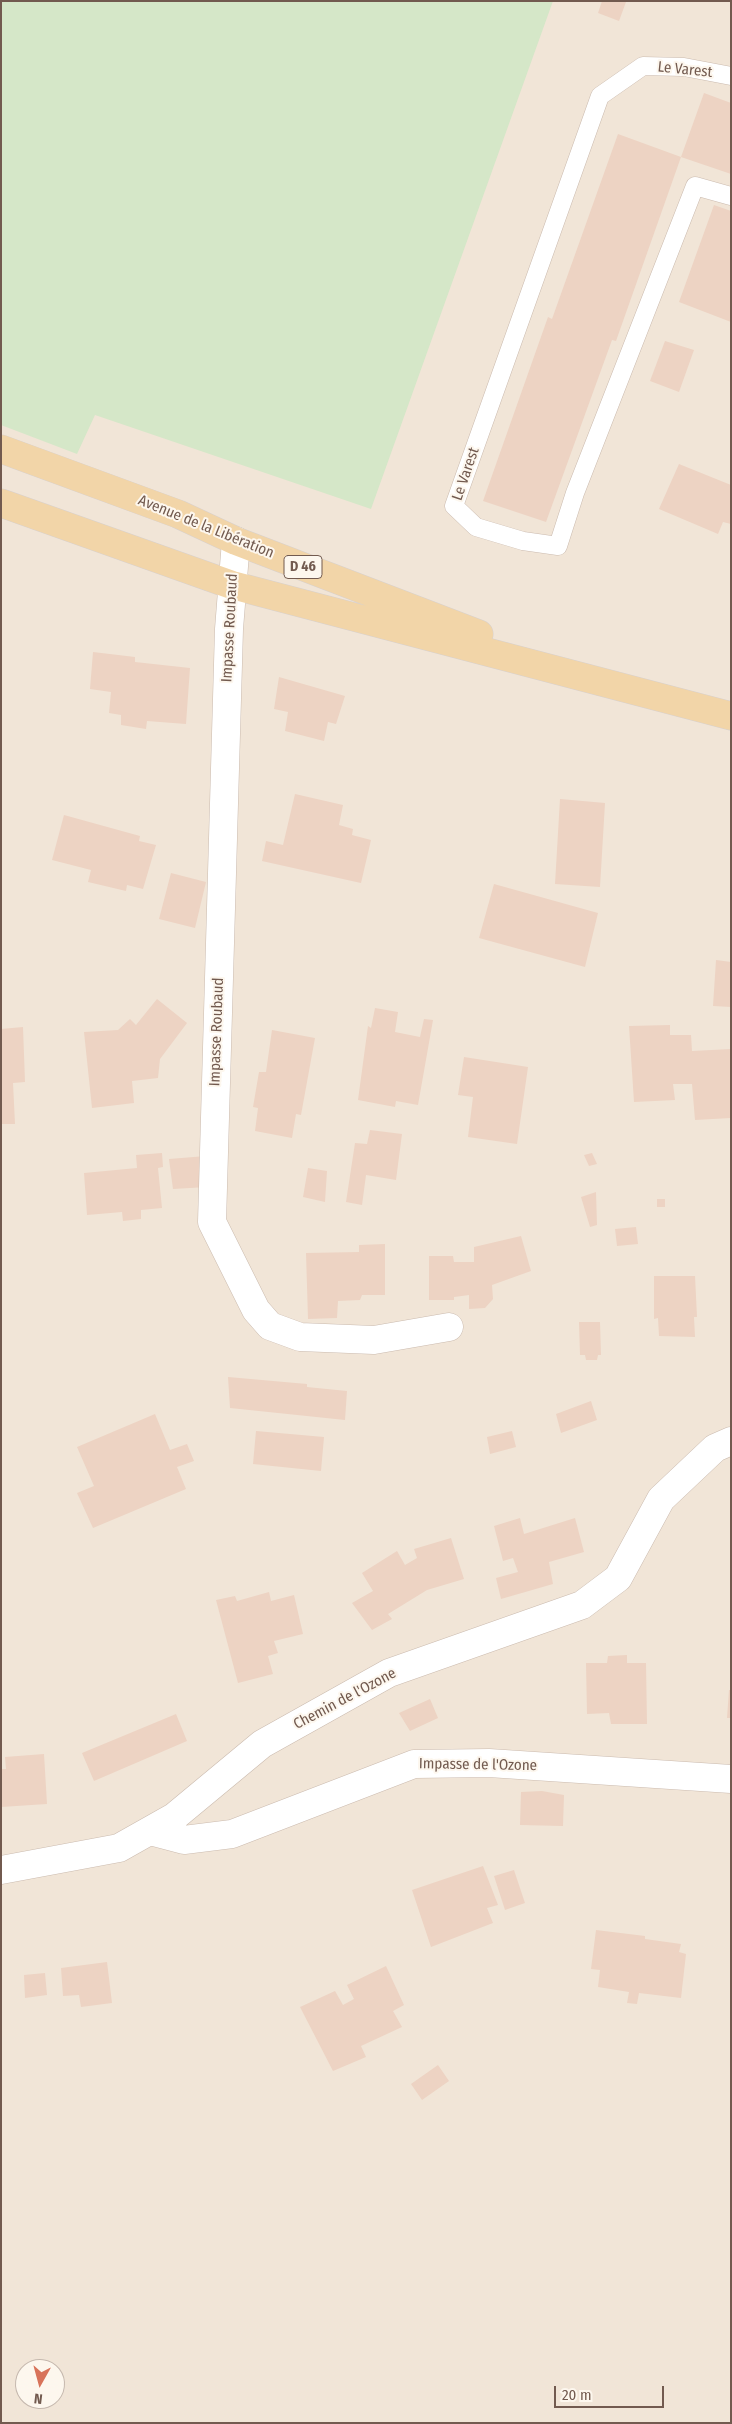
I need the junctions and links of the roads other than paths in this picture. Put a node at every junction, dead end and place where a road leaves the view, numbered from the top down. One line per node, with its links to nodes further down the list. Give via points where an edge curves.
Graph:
1 (731, 76): 2 (lane, Le Varest, via 684,67 642,66 600,96 454,506 476,527 523,541 558,546 575,493 695,186)
2 (731, 196)
3 (1, 449): 5 (main road, Avenue de la Libération / D 46, via 178,514)
4 (1, 503): 6 (main road, Avenue de la Libération / D 46)
5 (236, 540): 6 (street, Impasse Roubaud); 7 (main road, Avenue de la Libération / D 46)
6 (232, 585): 7 (main road, Avenue de la Libération / D 46); 9 (street, Impasse Roubaud, via 212,1222 256,1310 270,1326 300,1338 374,1340)
7 (606, 683): 8 (main road, Avenue de la Libération / D 46)
8 (731, 716)
9 (449, 1327)
10 (731, 1441): 12 (street, Chemin de l'Ozone, via 715,1448 661,1499 618,1578 582,1605 389,1673 262,1744 174,1818)
11 (731, 1779): 12 (street, Impasse de l'Ozone, via 489,1762 414,1764 232,1834 184,1840)
12 (150, 1831): 13 (street, Chemin de l'Ozone, via 119,1848)
13 (1, 1870)

